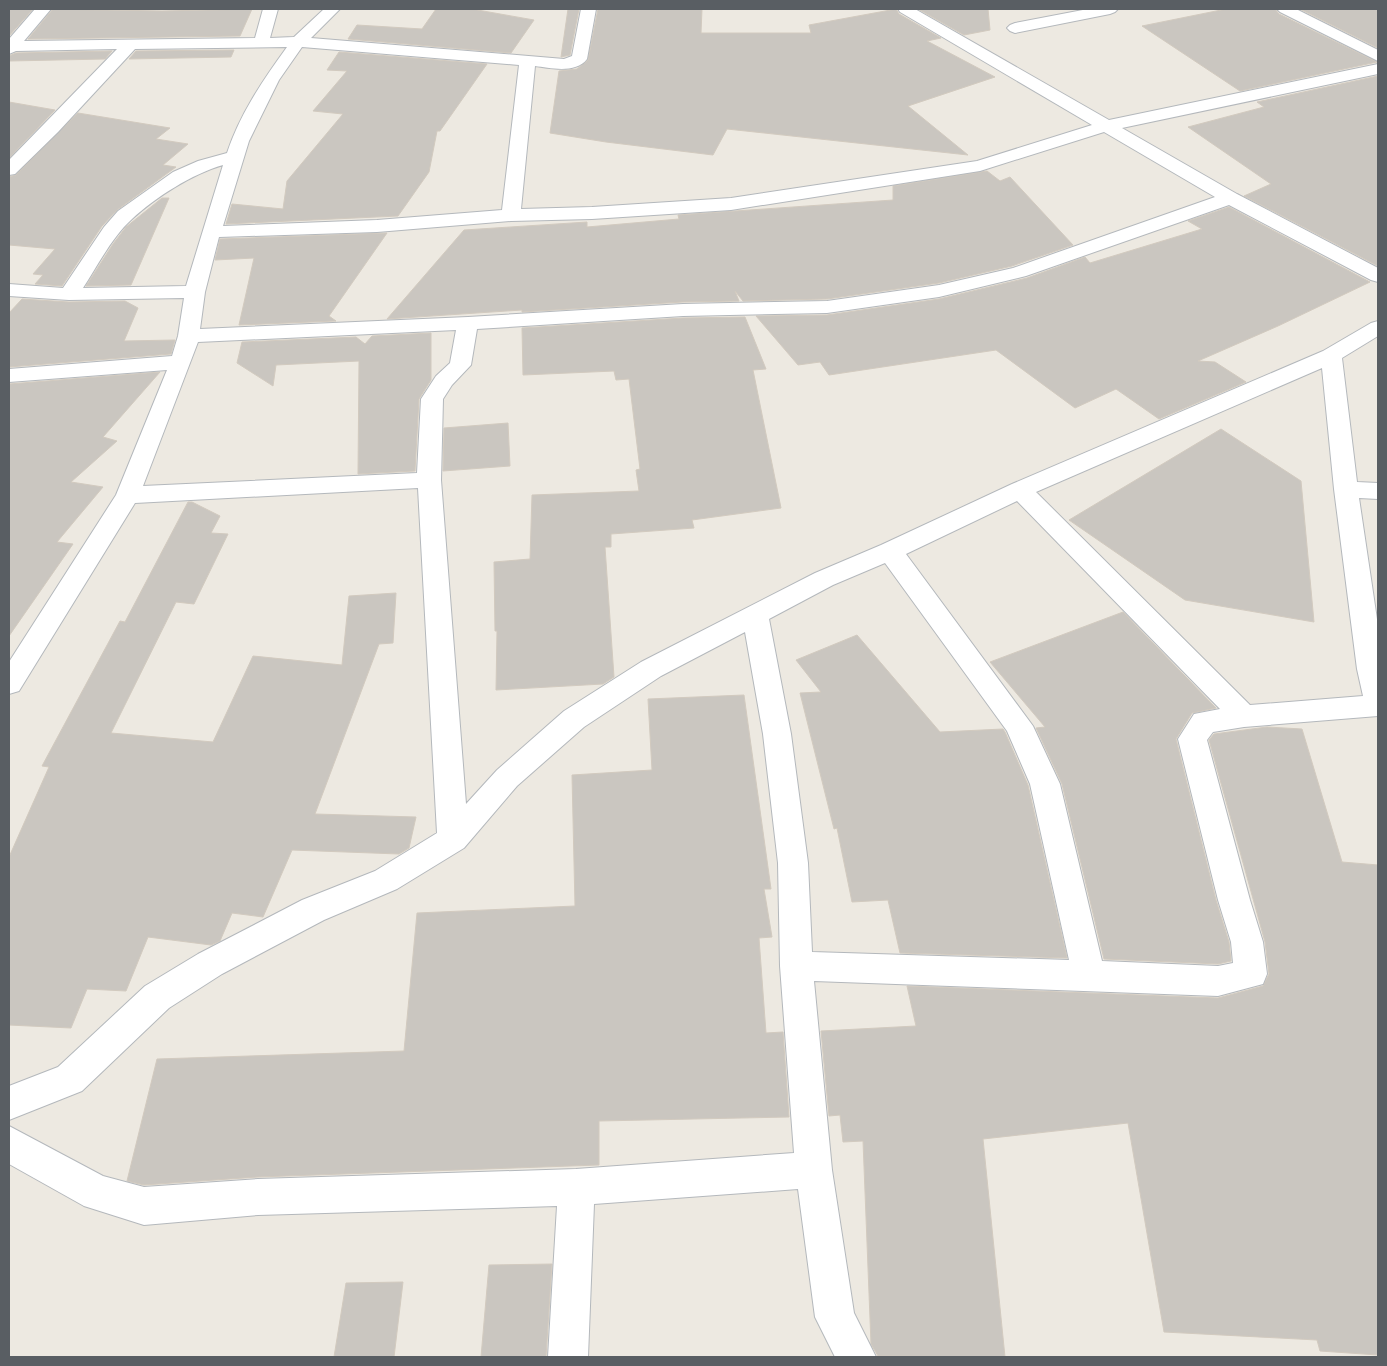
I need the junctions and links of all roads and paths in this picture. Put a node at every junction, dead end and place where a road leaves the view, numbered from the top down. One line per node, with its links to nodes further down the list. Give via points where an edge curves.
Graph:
1 (43, 9): 12 (street)
2 (270, 9): 11 (street)
3 (333, 9): 9 (street)
4 (589, 9): 14 (street, via 580,59 565,64)
5 (905, 9): 16 (street)
6 (1110, 9): 8 (street)
7 (1285, 9): 13 (street)
8 (1015, 28)
9 (298, 42): 11 (street); 14 (street); 17 (street, via 271,80)
10 (132, 43): 11 (street); 12 (street); 18 (street)
11 (261, 44)
12 (10, 47)
13 (1378, 56)
14 (527, 61): 20 (street)
15 (1378, 69): 16 (street)
16 (1106, 126): 19 (street); 20 (street, via 980,166 926,175 731,204)
17 (236, 156): 21 (street); 25 (street, via 179,176 125,215)
18 (9, 170)
19 (1230, 198): 22 (street); 26 (street, via 1035,267 939,292 827,307 684,310)
20 (511, 215): 21 (street, via 377,226)
21 (211, 232): 24 (street)
22 (1378, 276)
23 (9, 290): 25 (street)
24 (195, 292): 25 (street); 28 (street)
25 (69, 294)
26 (468, 323): 28 (street); 32 (street, via 460,365 432,399)
27 (1378, 327): 29 (street)
28 (189, 336): 30 (street)
29 (1331, 356): 33 (street); 34 (street)
30 (181, 362): 31 (street); 36 (street)
31 (9, 375)
32 (430, 480): 36 (street); 43 (street)
33 (1346, 489): 35 (street); 40 (street)
34 (1020, 490): 37 (street); 42 (street)
35 (1378, 491)
36 (128, 495): 39 (street)
37 (890, 551): 38 (street, via 824,579); 45 (street, via 1019,726 1045,784)
38 (755, 614): 43 (street, via 651,668 574,719 507,778); 44 (street, via 777,734 794,863)
39 (9, 684)
40 (1378, 699)
41 (1378, 705): 42 (street)
42 (1244, 716): 45 (street, via 1204,722 1192,739 1247,942 1251,974 1218,981)
43 (453, 839): 46 (street, via 386,880 306,914 210,964 157,997 70,1079)
44 (796, 966): 45 (street); 48 (street)
45 (1089, 975)
46 (9, 1103)
47 (9, 1144): 49 (street, via 97,1193 144,1206 258,1197)
48 (814, 1170): 49 (street); 51 (street, via 835,1317)
49 (576, 1187): 50 (street)
50 (568, 1357)
51 (856, 1357)

